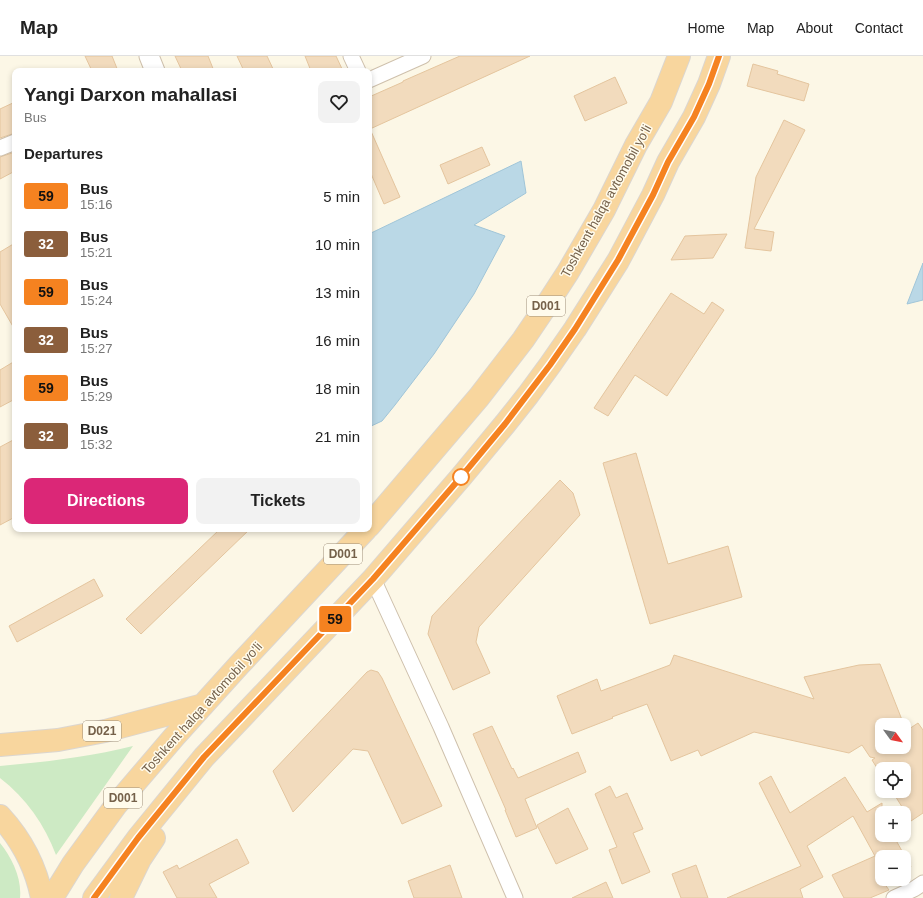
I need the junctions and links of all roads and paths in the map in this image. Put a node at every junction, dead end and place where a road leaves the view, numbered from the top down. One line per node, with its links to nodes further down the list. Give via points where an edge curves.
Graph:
1 (149, 56): 6 (street)
2 (351, 56): 7 (street)
3 (423, 56): 8 (street)
4 (678, 56): 11 (highway, Toshkent halqa avtomobil yo'li / D001, via 661,102 636,145 604,210 546,306 479,398)
5 (719, 56): 13 (highway, D001, via 694,117 668,162 653,195 618,260 575,329 505,424)
6 (154, 68)
7 (357, 68)
8 (372, 79)
9 (12, 143): 10 (street)
10 (0, 148)
11 (372, 523)
12 (363, 532): 14 (highway, Toshkent halqa avtomobil yo'li / D001)
13 (373, 579): 16 (highway, D001); 23 (street)
14 (203, 705): 15 (highway, D021, via 105,731 58,740); 20 (highway, Toshkent halqa avtomobil yo'li / D001, via 116,806 73,864)
15 (0, 745)
16 (204, 757): 21 (highway, D001, via 138,838); 22 (highway, via 140,859)
17 (0, 816): 19 (highway, via 26,851)
18 (918, 890): 24 (street)
19 (42, 898)
20 (52, 898)
21 (94, 898)
22 (121, 898)
23 (515, 898)
24 (894, 898)

